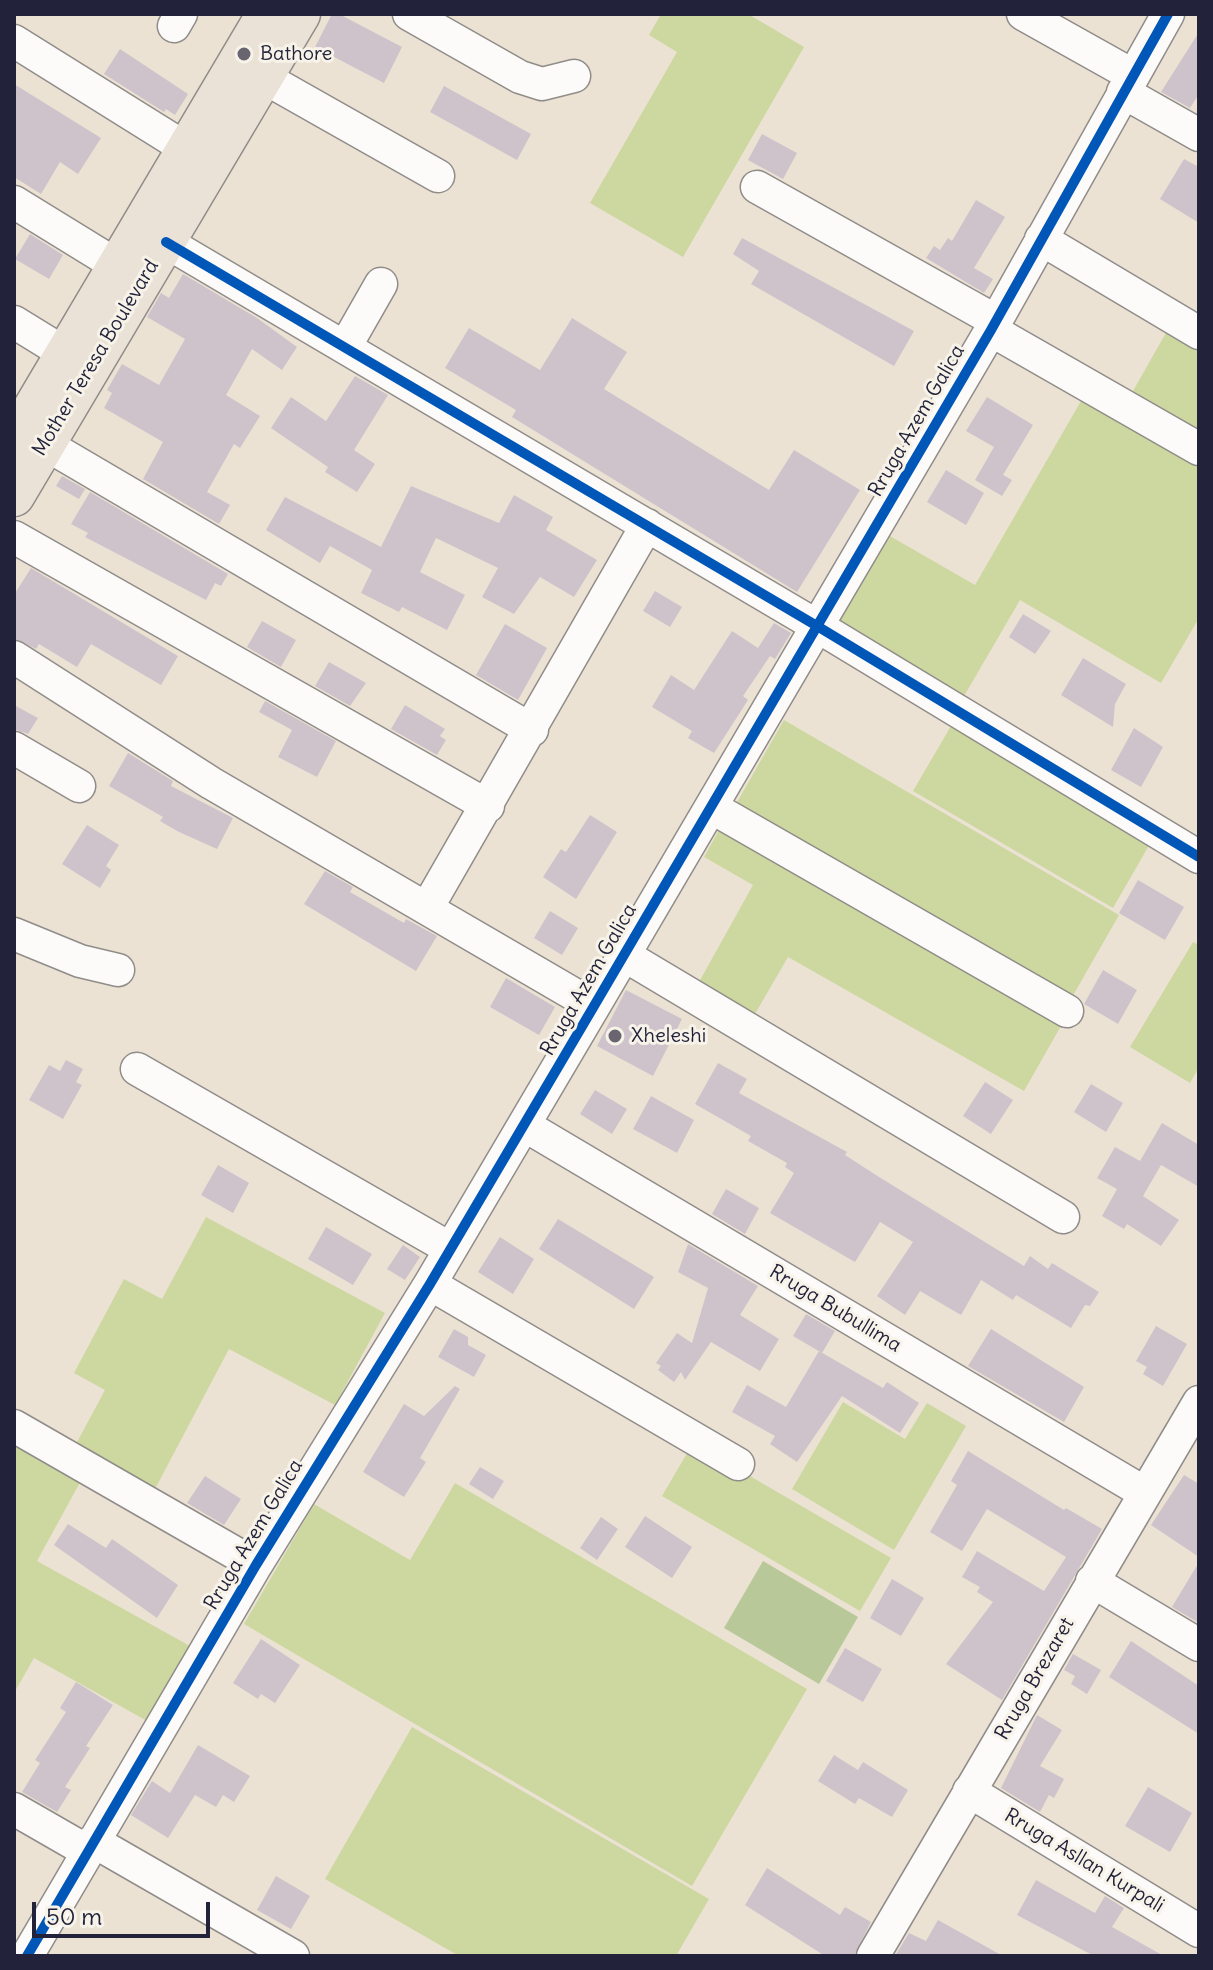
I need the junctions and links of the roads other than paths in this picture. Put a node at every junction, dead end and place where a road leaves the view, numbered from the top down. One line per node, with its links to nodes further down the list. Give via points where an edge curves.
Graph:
1 (267, 14): 11 (main road, Mother Teresa Boulevard)
2 (300, 14): 8 (main road, Mother Teresa Boulevard)
3 (409, 14): 7 (street, via 520,77 542,84)
4 (1023, 14): 9 (street)
5 (1168, 14): 9 (street, Rruga Azem Galica)
6 (14, 41): 11 (street)
7 (574, 76)
8 (263, 77): 12 (street); 16 (main road, Mother Teresa Boulevard)
9 (1128, 83): 10 (street); 15 (street, Rruga Azem Galica)
10 (1199, 135)
11 (187, 149): 17 (main road, Mother Teresa Boulevard)
12 (438, 176)
13 (757, 187): 20 (street)
14 (14, 202): 17 (street)
15 (1041, 239): 20 (street, Rruga Azem Galica); 21 (street)
16 (166, 242): 22 (street); 24 (main road, Mother Teresa Boulevard)
17 (118, 266): 23 (main road, Mother Teresa Boulevard)
18 (381, 284): 22 (street)
19 (14, 322): 23 (street)
20 (994, 325): 25 (street); 29 (street, Rruga Azem Galica)
21 (1199, 333)
22 (345, 347): 27 (street)
23 (66, 354): 24 (main road, Mother Teresa Boulevard)
24 (30, 442): 26 (main road, Mother Teresa Boulevard); 31 (street)
25 (1199, 449)
26 (14, 496)
27 (647, 525): 29 (street); 31 (street)
28 (14, 537): 34 (street)
29 (817, 626): 35 (street, Rruga Azem Galica); 36 (street)
30 (14, 657): 37 (street, via 211,783)
31 (532, 730): 34 (street)
32 (14, 748): 33 (street)
33 (79, 786)
34 (488, 806): 37 (street)
35 (711, 807): 39 (street, Rruga Azem Galica); 42 (street)
36 (1199, 857)
37 (427, 908): 41 (street)
38 (14, 934): 40 (street)
39 (624, 955): 41 (street, Rruga Azem Galica); 45 (street)
40 (118, 970)
41 (594, 1006): 44 (street, Rruga Azem Galica)
42 (1067, 1011)
43 (137, 1069): 46 (street)
44 (524, 1125): 46 (street, Rruga Azem Galica); 51 (street, Rruga Bubullima)
45 (1063, 1217)
46 (449, 1248): 47 (street, Rruga Azem Galica)
47 (430, 1284): 50 (street); 52 (street, Rruga Azem Galica)
48 (1199, 1402): 51 (street, Rruga Brezaret)
49 (14, 1426): 52 (street)
50 (738, 1464)
51 (1145, 1493): 53 (street, Rruga Brezaret)
52 (256, 1565): 57 (street, Rruga Azem Galica)
53 (1092, 1581): 54 (street); 55 (street, Rruga Brezaret)
54 (1199, 1645)
55 (969, 1791): 58 (street, Rruga Asllan Kurpali); 61 (street, Rruga Brezaret)
56 (14, 1809): 57 (street)
57 (90, 1846): 59 (street, Rruga Azem Galica); 60 (street)
58 (1199, 1931)
59 (24, 1950)
60 (293, 1956)
61 (873, 1956)

